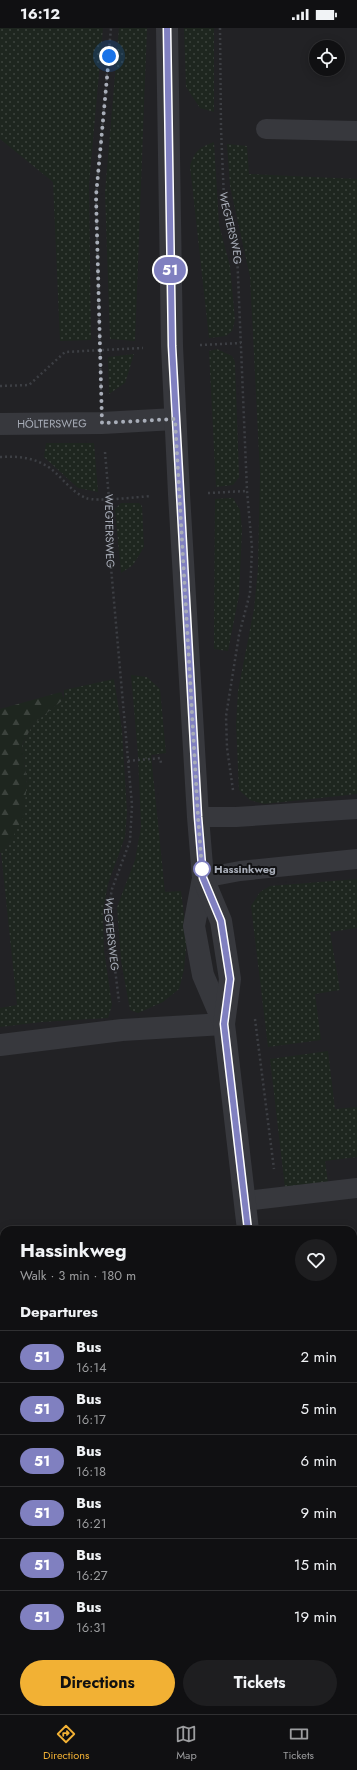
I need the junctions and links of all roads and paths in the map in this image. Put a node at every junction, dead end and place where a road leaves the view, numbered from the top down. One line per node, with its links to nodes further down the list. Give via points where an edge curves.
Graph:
1 (111, 28): 6 (path, WEGTERSWEG, via 96,196)
2 (167, 28): 8 (street)
3 (220, 28): 13 (path, WEGTERSWEG, via 224,199 237,252 247,490 252,548 250,593 239,635)
4 (266, 129): 5 (lane)
5 (357, 131)
6 (100, 350): 7 (path, via 65,352 29,385); 9 (path, WEGTERSWEG)
7 (0, 386)
8 (175, 419): 9 (street, HÖLTERSWEG); 17 (street)
9 (102, 423): 10 (street, HÖLTERSWEG); 12 (path, WEGTERSWEG)
10 (0, 424)
11 (0, 457): 12 (path, via 22,456 46,465 67,485 87,498)
12 (109, 499): 14 (path, WEGTERSWEG, via 110,556)
13 (230, 690)
14 (128, 761): 15 (path, via 160,758); 22 (path, WEGTERSWEG, via 132,806 130,841 112,889 108,912)
15 (161, 763)
16 (357, 809): 17 (lane)
17 (198, 817): 19 (street)
18 (357, 859): 19 (lane, via 240,870)
19 (203, 878): 20 (street, via 221,921 230,979)
20 (224, 1024): 22 (street); 26 (street)
21 (256, 1029): 25 (path)
22 (122, 1030): 23 (street)
23 (0, 1045)
24 (357, 1188): 25 (lane)
25 (278, 1197): 26 (lane)
26 (245, 1201): 27 (street)
27 (248, 1226)

